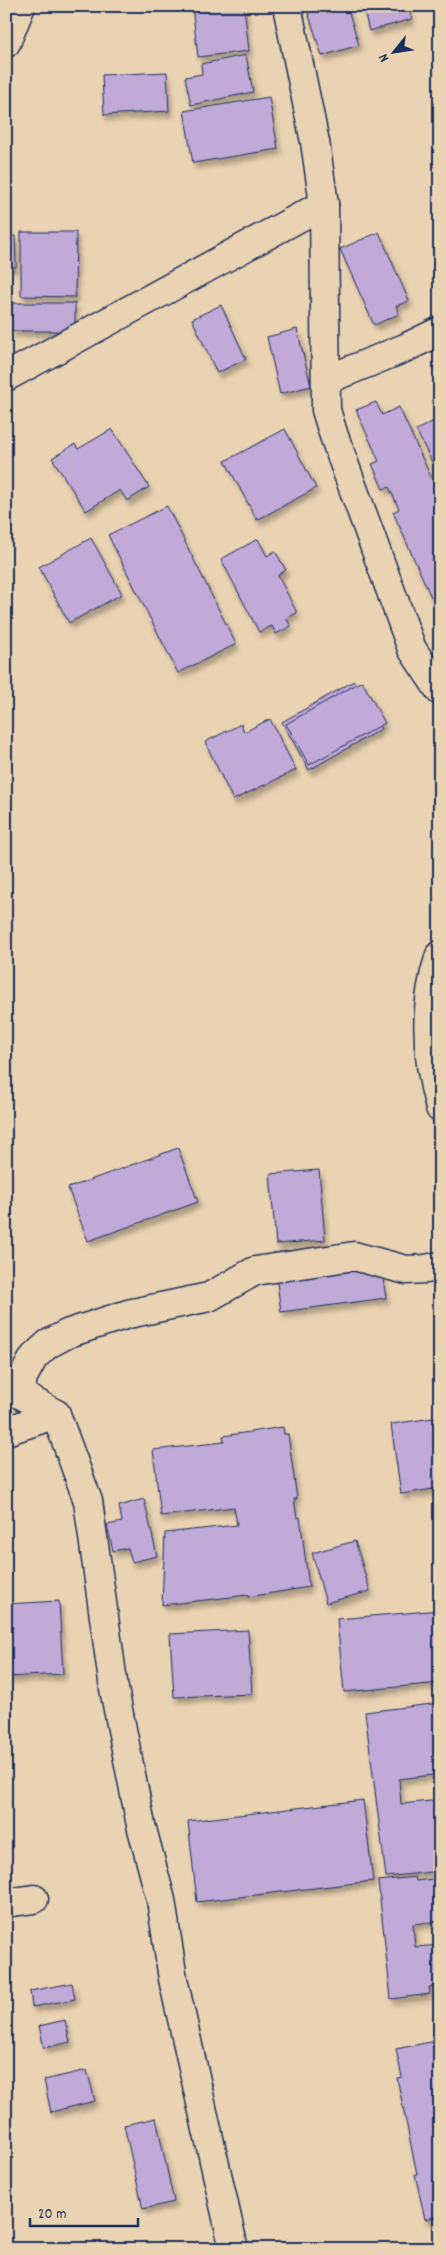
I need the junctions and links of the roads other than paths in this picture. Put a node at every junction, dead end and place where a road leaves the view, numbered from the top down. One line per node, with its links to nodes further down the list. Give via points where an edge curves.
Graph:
1 (21, 6): 3 (street)
2 (287, 6): 4 (street, via 315,142)
3 (6, 43)
4 (324, 204): 6 (street); 7 (street)
5 (440, 331): 7 (street)
6 (6, 377)
7 (326, 380): 8 (street, via 326,410 337,445 412,649)
8 (440, 691)
9 (440, 954): 10 (street, via 428,1022 428,1050)
10 (440, 1108)
11 (440, 1266): 12 (street, via 406,1270 354,1256 255,1271 209,1297 128,1314 69,1333 48,1344 34,1357 22,1377 20,1394)
12 (56, 1414): 13 (street); 16 (street, via 88,1501 114,1689 141,1825 160,1900 173,1979)
13 (6, 1431)
14 (34, 1899): 15 (street)
15 (6, 1903)
16 (234, 2249)

